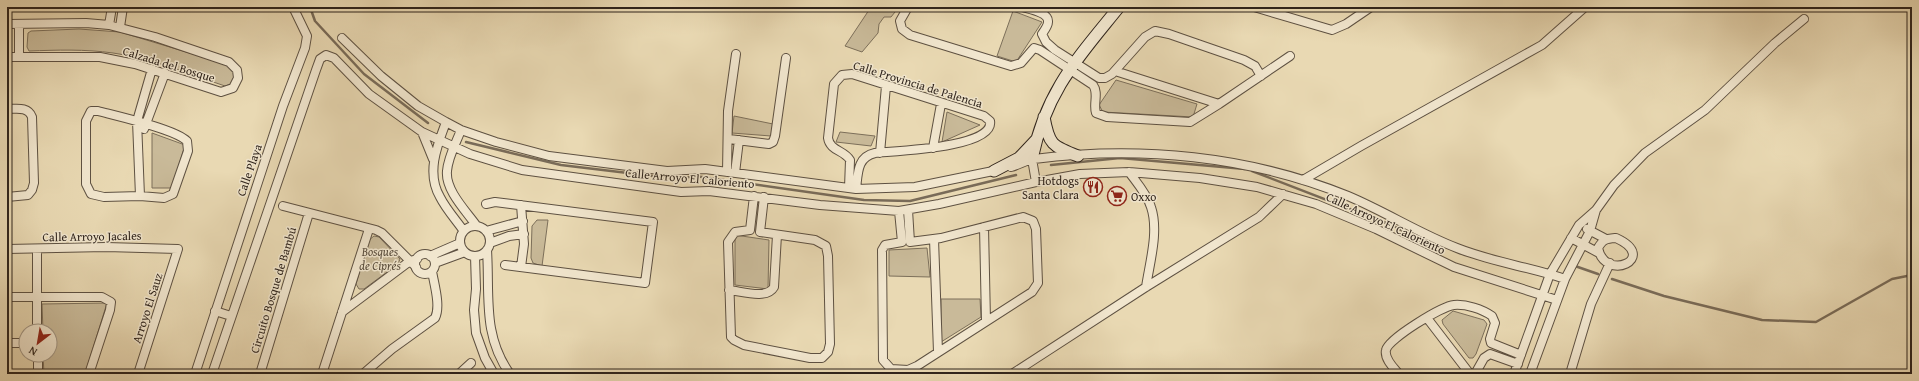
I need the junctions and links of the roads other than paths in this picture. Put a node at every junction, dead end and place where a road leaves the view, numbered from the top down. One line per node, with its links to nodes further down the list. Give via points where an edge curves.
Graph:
1 (112, 7): 13 (street)
2 (123, 7): 14 (street)
3 (293, 7): 108 (street, Calle Playa, via 306,36 302,55)
4 (908, 7): 21 (street, via 900,21 902,29 910,35 1011,66 1021,62 1036,48)
5 (1022, 7): 21 (street, via 1045,16 1048,22 1042,34 1044,39)
6 (1119, 7): 21 (street)
7 (1254, 7): 8 (street, via 1332,30)
8 (1371, 7)
9 (1586, 7): 52 (street, via 1542,45)
10 (1804, 19): 66 (street, via 1705,110 1645,153 1614,184)
11 (7, 24): 12 (street, Calzada del Bosque)
12 (19, 24): 13 (street, Calzada del Bosque); 19 (street)
13 (109, 25): 14 (street, Calzada del Bosque)
14 (120, 27): 24 (street, Calzada del Bosque, via 230,62 237,70 238,78 233,88 221,92)
15 (342, 38): 32 (street, Calle Arroyo El Caloriento, via 381,76 418,106)
16 (736, 54): 37 (street, via 728,111)
17 (1290, 56): 25 (street)
18 (7, 57): 19 (street, Calzada del Bosque)
19 (19, 57): 22 (street, Calzada del Bosque, via 100,57)
20 (786, 58): 39 (street, via 773,142 769,144)
21 (1072, 65): 23 (street, via 1102,78); 28 (street, via 1095,88 1096,113 1107,117 1190,122); 30 (street, via 1054,92)
22 (152, 70): 24 (street, Calzada del Bosque); 31 (street)
23 (1115, 72): 25 (street, via 1145,37 1155,32 1169,34 1244,60 1256,66); 28 (street)
24 (164, 73): 33 (street)
25 (1261, 76): 28 (street)
26 (886, 86): 27 (street, Calle Provincia de Palencia); 43 (street); 56 (street, Calle Provincia de Palencia, via 846,74 838,77 834,84 828,138 832,146 850,160)
27 (941, 104): 42 (street); 42 (street, Calle Provincia de Palencia, via 984,116 990,124 983,135)
28 (1219, 104)
29 (7, 109): 60 (street, via 24,109 31,113 34,183 28,195)
30 (1044, 116): 40 (street); 45 (street, via 1048,137 1056,146)
31 (137, 122): 33 (street); 36 (street); 58 (street, via 98,111 89,113 86,121 86,184 91,194 98,196)
32 (446, 122): 34 (street, Calle Arroyo El Caloriento); 38 (street)
33 (147, 124): 36 (street); 58 (street, via 180,135 189,147 173,194 164,198)
34 (461, 130): 41 (street); 50 (street, Calle Arroyo El Caloriento, via 549,156 667,171 705,169)
35 (422, 132): 38 (street, Calle Arroyo El Caloriento); 47 (street); 110 (street, Calle Arroyo El Caloriento, via 369,94 334,58 326,55 320,59)
36 (139, 136): 58 (street)
37 (729, 139): 39 (street); 50 (street)
38 (439, 140): 41 (street, Calle Arroyo El Caloriento); 47 (street)
39 (739, 140): 50 (street)
40 (1036, 140): 46 (street); 49 (street, via 1019,158)
41 (454, 146): 44 (street, Calle Arroyo El Caloriento); 48 (street)
42 (933, 148): 43 (street, Calle Provincia de Palencia)
43 (880, 153): 56 (street, Calle Provincia de Palencia, via 867,156 860,162)
44 (470, 154): 48 (street, via 455,158); 59 (street, Calle Arroyo El Caloriento, via 522,170 566,177 681,192 709,191)
45 (1078, 156): 46 (street, Calle Arroyo El Caloriento); 52 (street, Calle Arroyo El Caloriento, via 1176,154 1260,169)
46 (1032, 159): 49 (street, Calle Arroyo El Caloriento); 54 (street)
47 (434, 161): 55 (street)
48 (448, 165): 53 (street)
49 (994, 171): 56 (street, Calle Arroyo El Caloriento, via 914,187)
50 (731, 172): 56 (street, Calle Arroyo El Caloriento)
51 (1130, 172): 54 (street, Calle Arroyo El Caloriento, via 1080,174); 57 (street, Calle Arroyo El Caloriento, via 1232,182); 102 (street, via 1146,197 1154,217)
52 (1303, 180): 100 (street, Calle Arroyo El Caloriento, via 1364,203 1460,249)
53 (448, 182): 55 (street); 70 (street)
54 (1036, 182): 65 (street, Calle Arroyo El Caloriento)
55 (436, 186): 74 (street, via 440,197)
56 (852, 188)
57 (1283, 194): 102 (street, via 1259,217); 104 (street, Calle Arroyo El Caloriento, via 1351,218 1454,267)
58 (140, 196)
59 (754, 196): 61 (street, Calle Arroyo El Caloriento); 75 (street)
60 (7, 197)
61 (764, 197): 67 (street, Calle Arroyo El Caloriento, via 820,205); 78 (street)
62 (486, 204): 63 (street, via 494,202)
63 (522, 205): 69 (street); 98 (street, via 653,222 645,283)
64 (283, 206): 68 (street, Circuito Bosque de Bambú)
65 (908, 210): 67 (street, Calle Arroyo El Caloriento); 84 (street)
66 (1596, 210): 71 (street); 77 (street)
67 (899, 211): 84 (street)
68 (309, 213): 73 (street, Circuito Bosque de Bambú); 126 (street, Circuito Bosque de Bambú)
69 (523, 221): 76 (street); 79 (street)
70 (476, 225): 74 (street); 76 (street)
71 (1579, 225): 77 (street); 81 (street)
72 (984, 227): 82 (street); 112 (street); 112 (street, via 1023,217 1033,221 1036,229 1038,283 1032,292)
73 (369, 229): 95 (street, Circuito Bosque de Bambú, via 382,233); 109 (street)
74 (463, 230): 85 (street)
75 (750, 230): 78 (street); 103 (street, via 735,232 729,238)
76 (486, 231): 87 (street)
77 (1590, 231): 83 (street); 86 (street)
78 (760, 232): 80 (street)
79 (524, 234): 87 (street, via 509,236); 98 (street)
80 (777, 235): 103 (street, via 772,291 765,294); 103 (street, via 815,240 826,246 830,344 825,355 822,358 810,358 744,345 734,340 730,332)
81 (1571, 238): 86 (street); 100 (street)
82 (934, 239): 84 (street); 116 (street)
83 (1606, 239): 92 (street, via 1598,248); 96 (street, via 1616,238 1624,242 1631,248 1633,256 1626,265)
84 (906, 242): 116 (street, via 885,245 882,250 883,360 890,369 908,370)
85 (460, 243): 91 (street); 93 (street)
86 (1582, 244): 92 (street); 101 (street)
87 (488, 247): 94 (street); 131 (street, via 490,330 503,364)
88 (7, 249): 89 (street, Calle Arroyo Jacales)
89 (36, 249): 90 (street, Calle Arroyo Jacales); 106 (street)
90 (178, 249): 123 (street, Arroyo El Sauz)
91 (465, 252): 94 (street); 99 (street)
92 (1599, 254): 96 (street)
93 (430, 256): 95 (street, via 422,255); 99 (street)
94 (475, 256): 130 (street, via 476,332)
95 (414, 262): 99 (street, Circuito Bosque de Bambú, via 419,272); 109 (street)
96 (1610, 263): 138 (street, via 1591,304)
97 (505, 265): 98 (street)
98 (521, 267)
99 (431, 270): 128 (street, via 437,313 435,318 392,348)
100 (1550, 274): 101 (street, Calle Arroyo El Caloriento); 104 (street)
101 (1565, 279): 107 (street)
102 (1146, 287): 132 (street)
103 (729, 290)
104 (1542, 295): 107 (street, Calle Arroyo El Caloriento); 117 (street)
105 (7, 297): 106 (street)
106 (37, 297): 113 (street); 122 (street, via 102,297 111,302)
107 (1556, 300): 137 (street)
108 (215, 311): 110 (street); 124 (street, Calle Playa)
109 (342, 312): 127 (street)
110 (231, 316): 125 (street)
111 (1428, 318): 117 (street, via 1459,304 1485,312 1495,323 1491,343); 133 (street, via 1387,345 1387,358); 134 (street)
112 (986, 321): 116 (street)
113 (37, 323)
114 (7, 343): 115 (street)
115 (18, 343)
116 (938, 352)
117 (1521, 355): 120 (street)
118 (38, 363): 121 (street)
119 (471, 363): 129 (street)
120 (1518, 364): 135 (street, via 1490,354 1484,358); 136 (street)
121 (38, 374)
122 (89, 374)
123 (138, 374)
124 (195, 374)
125 (212, 374)
126 (260, 374)
127 (322, 374)
128 (363, 374)
129 (459, 374)
130 (494, 374)
131 (510, 374)
132 (1012, 374)
133 (1399, 374)
134 (1470, 374)
135 (1475, 374)
136 (1514, 374)
137 (1530, 374)
138 (1570, 374)

